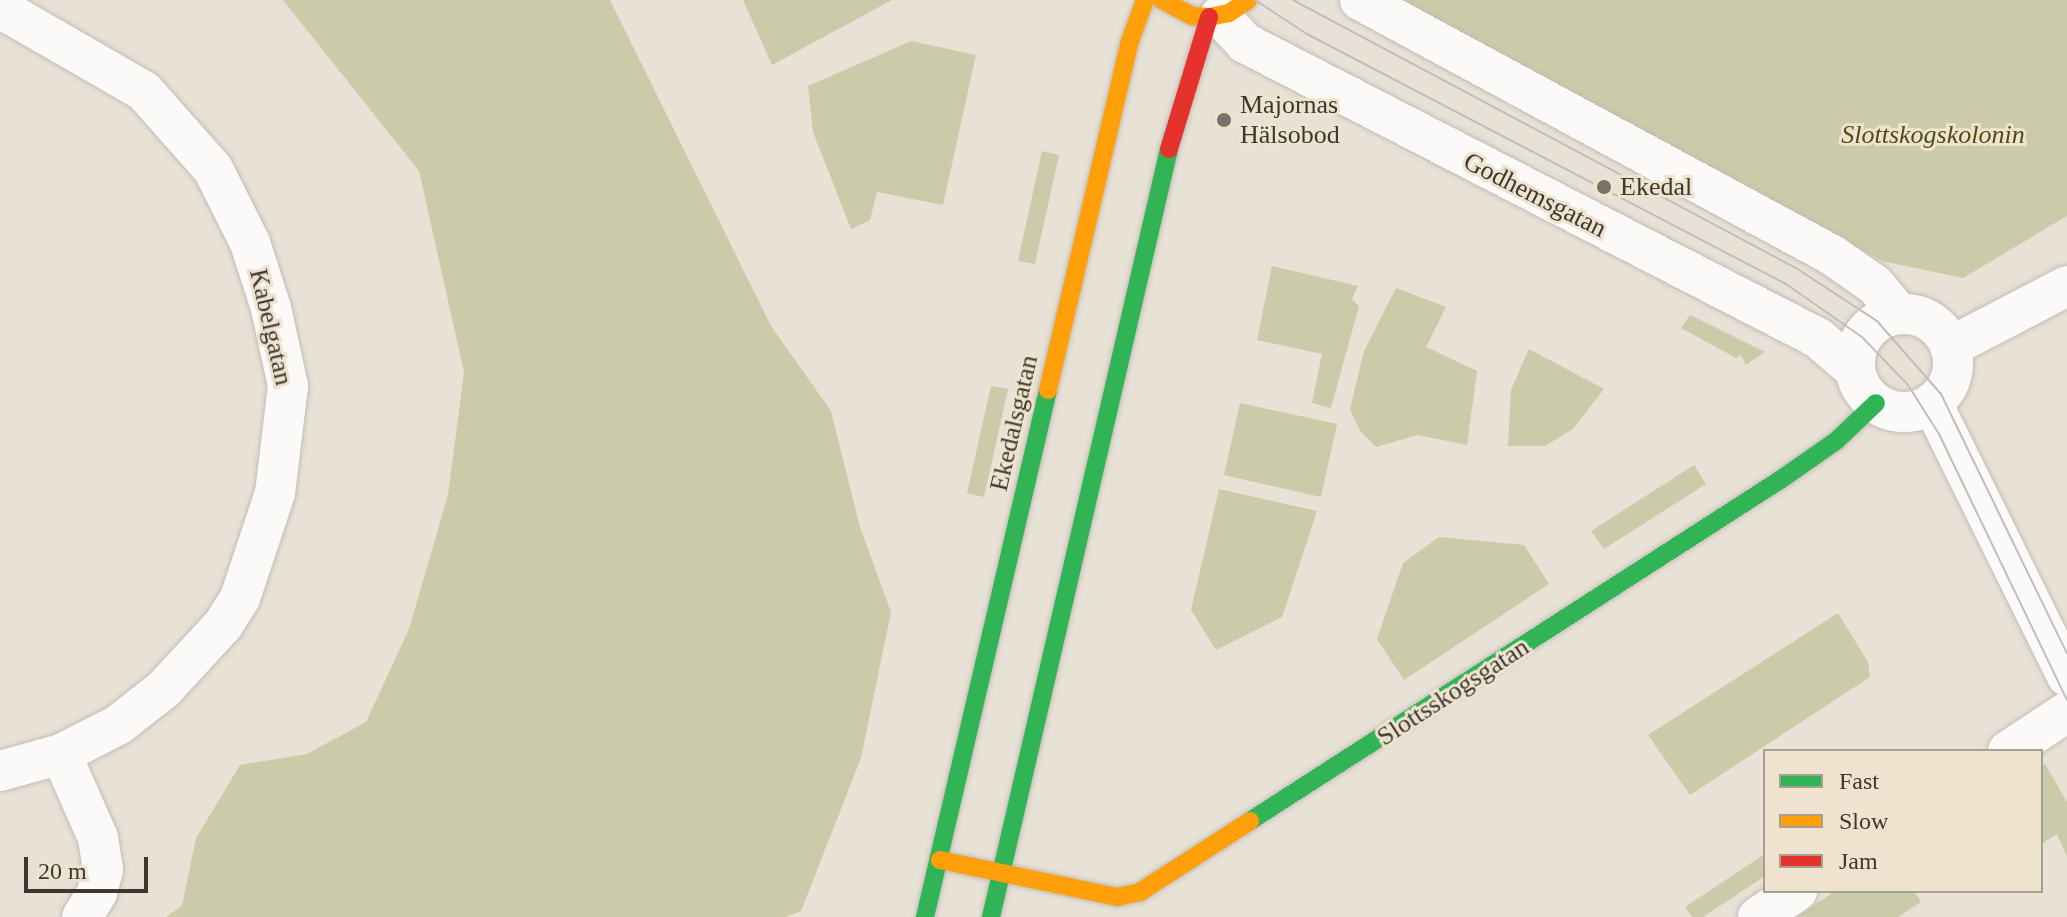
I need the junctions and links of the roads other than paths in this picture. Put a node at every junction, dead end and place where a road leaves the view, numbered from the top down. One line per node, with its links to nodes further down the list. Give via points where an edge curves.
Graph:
1 (1145, 0): 17 (street, Ekedalsgatan, via 1125,58)
2 (1162, 0): 5 (street, Godhemsgatan, via 1192,16)
3 (1360, 0): 7 (street, via 1832,255 1875,285)
4 (0, 8): 15 (street, Kabelgatan, via 144,91 213,169 250,243 288,386 275,493 240,598 164,689 118,725)
5 (1226, 11): 9 (street, Godhemsgatan, via 1245,43 1818,338); 18 (street, via 1172,135)
6 (2067, 286): 8 (street)
7 (1899, 314): 8 (street, via 1928,320); 9 (street, via 1865,333)
8 (1950, 347): 11 (street, via 1952,372)
9 (1854, 369): 10 (street, Godhemsgatan, via 1863,391)
10 (1876, 403): 11 (street, via 1902,412); 20 (street, Slottsskogsgatan, via 1798,467)
11 (1932, 403): 12 (street)
12 (2067, 676)
13 (2067, 712): 14 (street)
14 (2011, 749)
15 (61, 754): 16 (street, Kabelgatan); 21 (street, via 98,838 103,870)
16 (0, 771)
17 (940, 860): 18 (street, Slottsskogsgatan); 22 (street)
18 (1002, 872): 20 (street, Slottsskogsgatan); 23 (street)
19 (1794, 893): 24 (street)
20 (1119, 907)
21 (82, 917)
22 (925, 917)
23 (991, 917)
24 (1758, 917)

